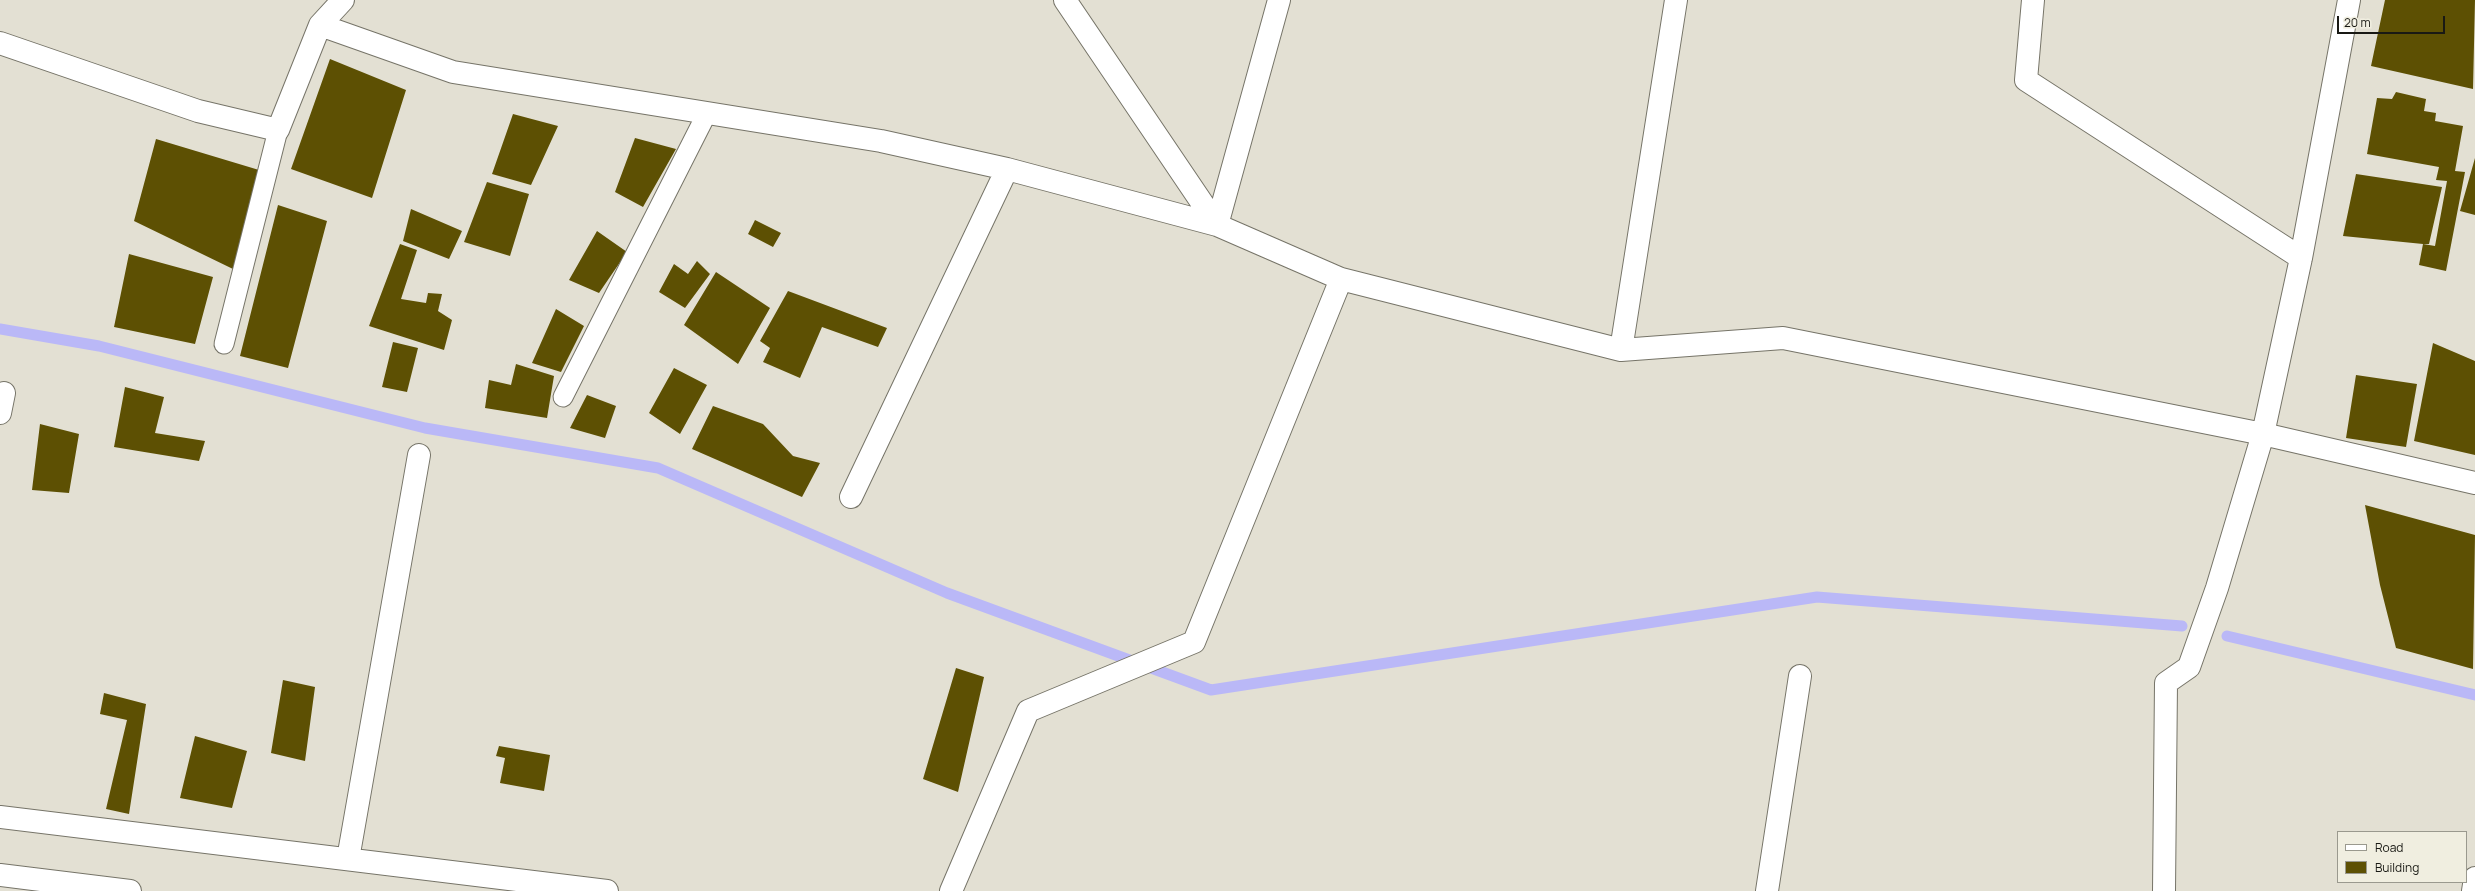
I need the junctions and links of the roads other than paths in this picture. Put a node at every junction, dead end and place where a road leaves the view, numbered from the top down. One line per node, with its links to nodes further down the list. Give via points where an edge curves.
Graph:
1 (343, 0): 7 (street)
2 (1065, 0): 12 (street)
3 (1279, 0): 12 (street)
4 (1676, 0): 16 (street)
5 (2033, 0): 13 (street, via 2026,80)
6 (2349, 0): 13 (street)
7 (320, 24): 9 (street, via 453,72); 10 (street)
8 (0, 43): 10 (street, via 198,111)
9 (708, 112): 11 (street, via 881,141); 17 (lane)
10 (278, 130): 15 (lane)
11 (1007, 169): 12 (street); 21 (street)
12 (1216, 226): 14 (street)
13 (2301, 258): 18 (street)
14 (1341, 279): 16 (street); 29 (street, via 1194,642 1028,711)
15 (224, 344)
16 (1622, 350): 18 (street, via 1783,338)
17 (563, 397)
18 (2263, 434): 20 (street); 31 (street, via 2217,588 2189,667 2166,683)
19 (419, 455): 24 (street)
20 (2475, 483)
21 (852, 497)
22 (1800, 676): 30 (street)
23 (0, 817): 24 (street)
24 (348, 859): 28 (street)
25 (0, 875): 27 (street)
26 (2475, 878): 32 (street)
27 (130, 891)
28 (607, 891)
29 (951, 891)
30 (1767, 891)
31 (2164, 891)
32 (2473, 891)

